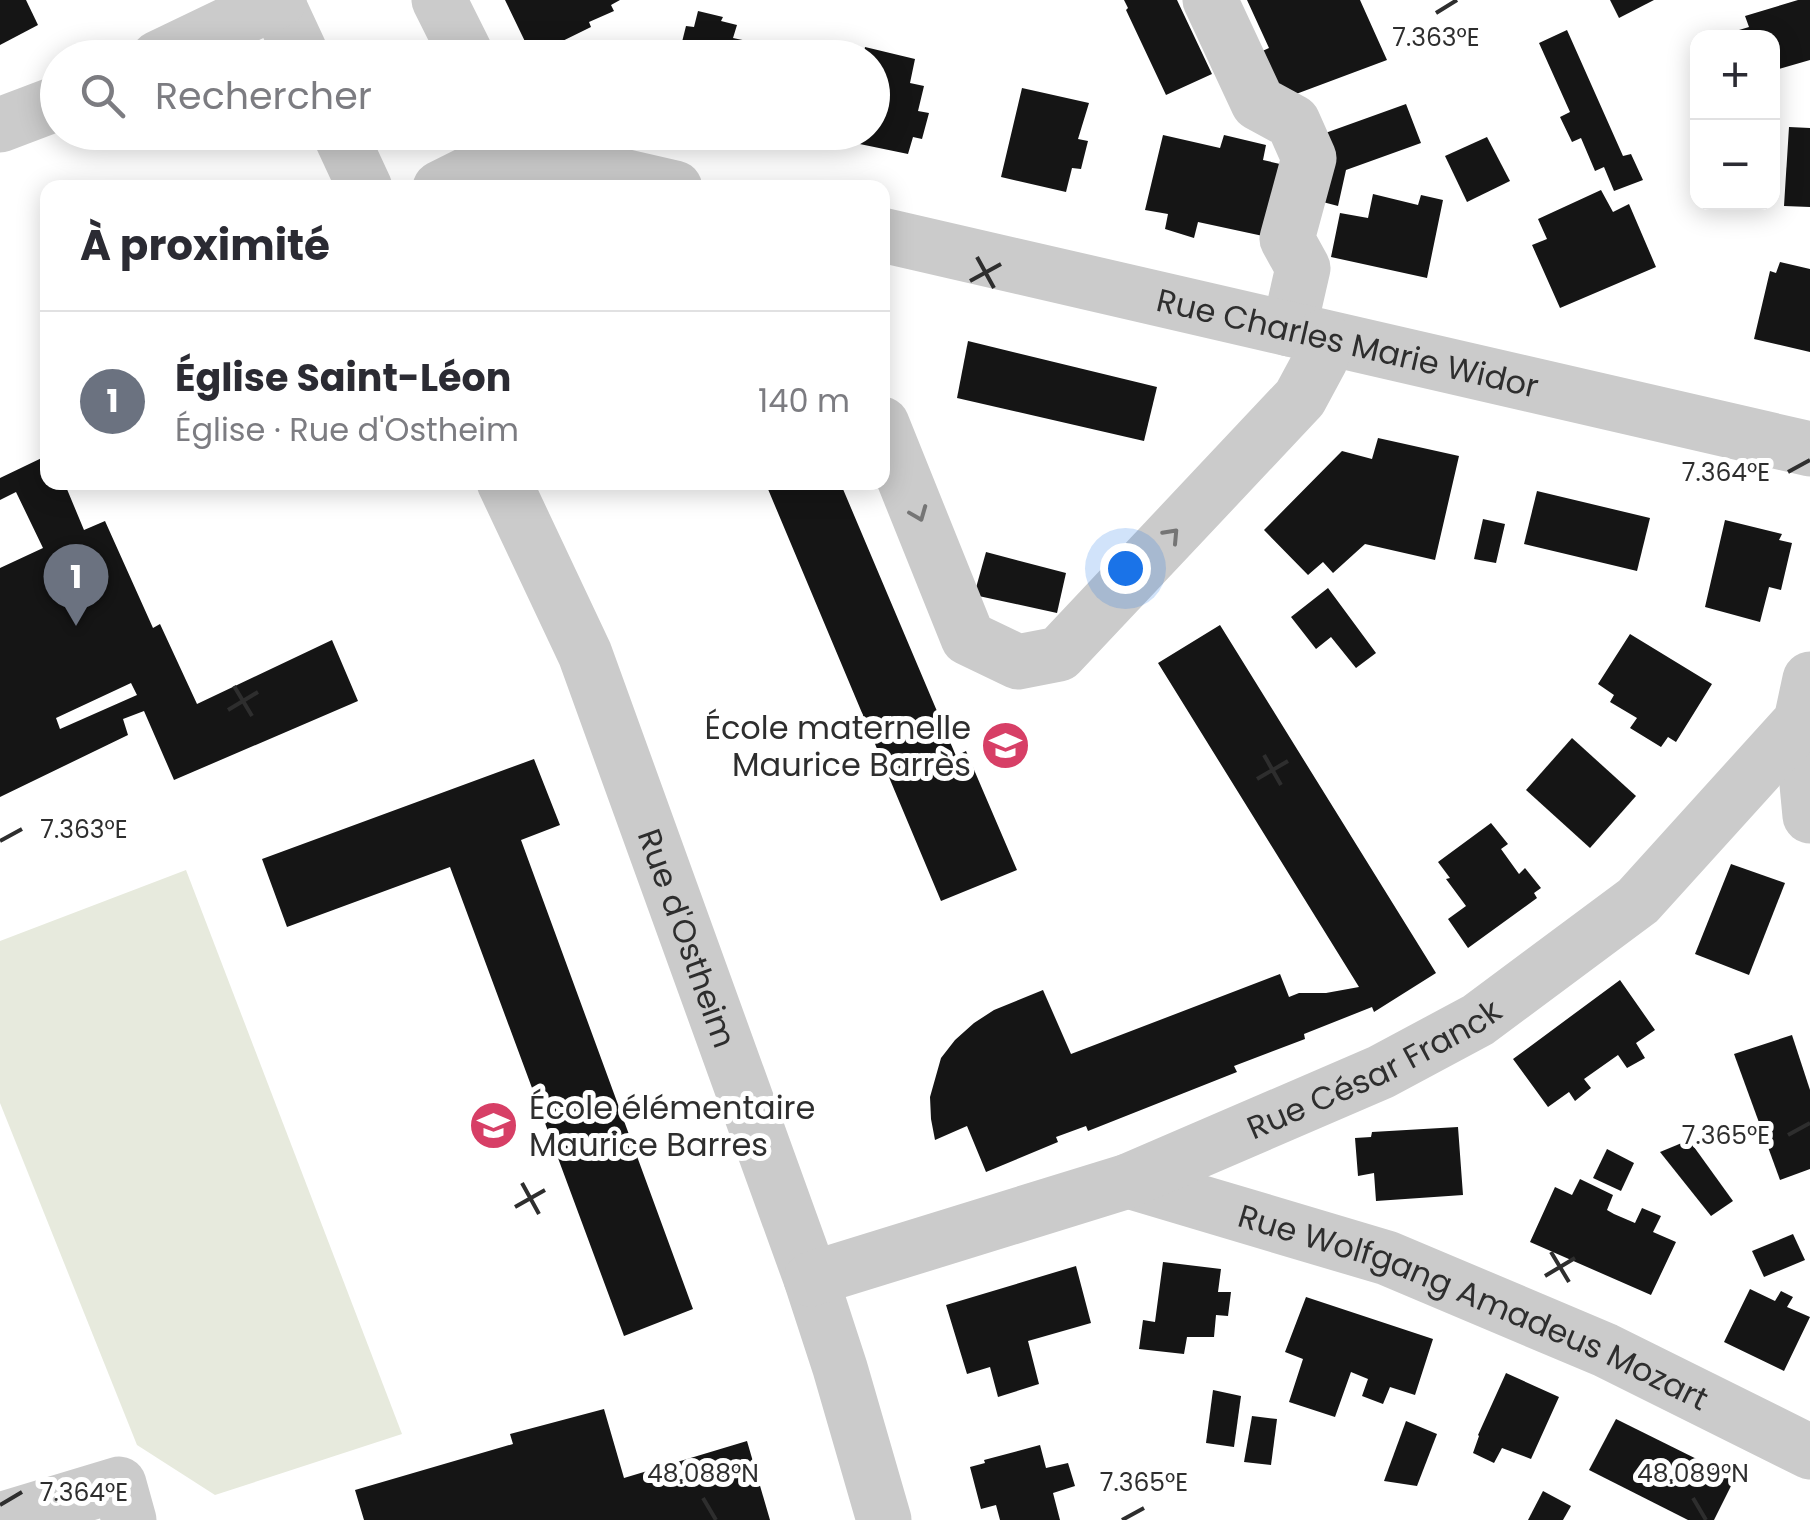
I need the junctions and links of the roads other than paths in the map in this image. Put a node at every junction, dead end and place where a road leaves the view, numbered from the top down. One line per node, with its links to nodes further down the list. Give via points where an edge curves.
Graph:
1 (277, 0): 4 (street); 5 (street)
2 (439, 0): 6 (street)
3 (1210, 0): 16 (street, via 1258,103 1293,122 1309,158 1286,238 1303,268)
4 (195, 40)
5 (296, 40)
6 (459, 40)
7 (40, 110): 8 (street)
8 (0, 126)
9 (347, 150): 12 (street)
10 (498, 150): 13 (street)
11 (539, 150): 14 (street)
12 (361, 180)
13 (452, 180)
14 (646, 180)
15 (890, 238): 16 (street, Rue Charles Marie Widor)
16 (1306, 333): 17 (street, one-way to 16, via 968,638 1018,662 1060,654 1300,398 1322,359); 18 (street, Rue Charles Marie Widor)
17 (890, 444)
18 (1810, 449)
19 (508, 490): 23 (street, Rue d'Ostheim, via 585,654)
20 (1806, 700): 21 (street); 22 (street, Rue César Franck, via 1638,901 1478,1020 1380,1072)
21 (1810, 816)
22 (1128, 1182): 23 (street, Rue César Franck); 24 (street, Rue Wolfgang Amadeus Mozart, via 1387,1258 1605,1350)
23 (811, 1279): 27 (street, Rue d'Ostheim)
24 (1810, 1452)
25 (124, 1502): 26 (street)
26 (0, 1520)
27 (884, 1520)

